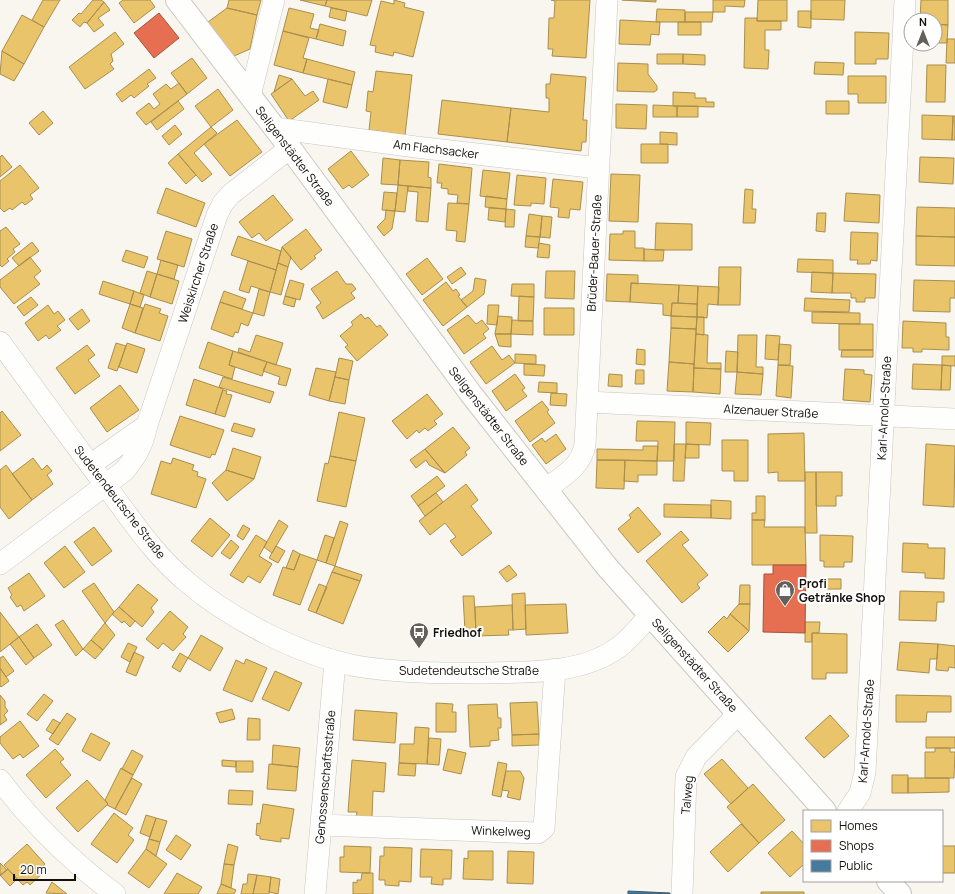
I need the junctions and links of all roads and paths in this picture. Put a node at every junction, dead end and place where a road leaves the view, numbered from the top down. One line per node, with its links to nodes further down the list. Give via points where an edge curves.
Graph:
1 (177, 0): 5 (main road, Seligenstädter Straße)
2 (274, 0): 5 (street)
3 (607, 0): 8 (street, Brüder-Bauer-Straße)
4 (905, 0): 11 (street, Karl-Arnold-Straße)
5 (250, 96): 6 (main road, Seligenstädter Straße)
6 (274, 128): 7 (main road, Seligenstädter Straße); 8 (street, Am Flachsacker)
7 (290, 148): 13 (street, Weiskircher Straße, via 241,185 223,203); 16 (main road, Seligenstädter Straße, via 471,394)
8 (598, 168): 10 (street, Brüder-Bauer-Straße)
9 (0, 342): 14 (street, Sudetendeutsche Straße)
10 (587, 402): 11 (street, Alzenauer Straße); 16 (street, Brüder-Bauer-Straße, via 583,455 574,468)
11 (883, 416): 12 (street, Alzenauer Straße); 24 (street, Karl-Arnold-Straße, via 865,772 860,793)
12 (955, 419)
13 (147, 425): 14 (street); 15 (street, Weiskircher Straße, via 144,443 137,456 124,471)
14 (90, 465): 15 (street, Sudetendeutsche Straße)
15 (105, 486): 17 (street, Weiskircher Straße); 19 (street, Sudetendeutsche Straße, via 156,552 205,597 245,622 292,645)
16 (546, 489): 18 (main road, Seligenstädter Straße, via 607,567)
17 (0, 564)
18 (650, 615): 20 (street, Sudetendeutsche Straße, via 633,636 612,652 594,660); 21 (main road, Seligenstädter Straße)
19 (335, 661): 20 (street, Sudetendeutsche Straße, via 379,669 425,673); 25 (street, Genossenschaftsstraße)
20 (555, 669): 25 (street, Winkelweg, via 544,828 538,833)
21 (738, 714): 23 (main road, Seligenstädter Straße); 29 (street, Talweg, via 696,757 686,777)
22 (2, 788): 27 (street, via 55,844)
23 (824, 810)
24 (849, 810)
25 (321, 825): 28 (street, Genossenschaftsstraße)
26 (889, 882): 30 (main road)
27 (115, 894)
28 (315, 894)
29 (682, 894)
30 (900, 894)

